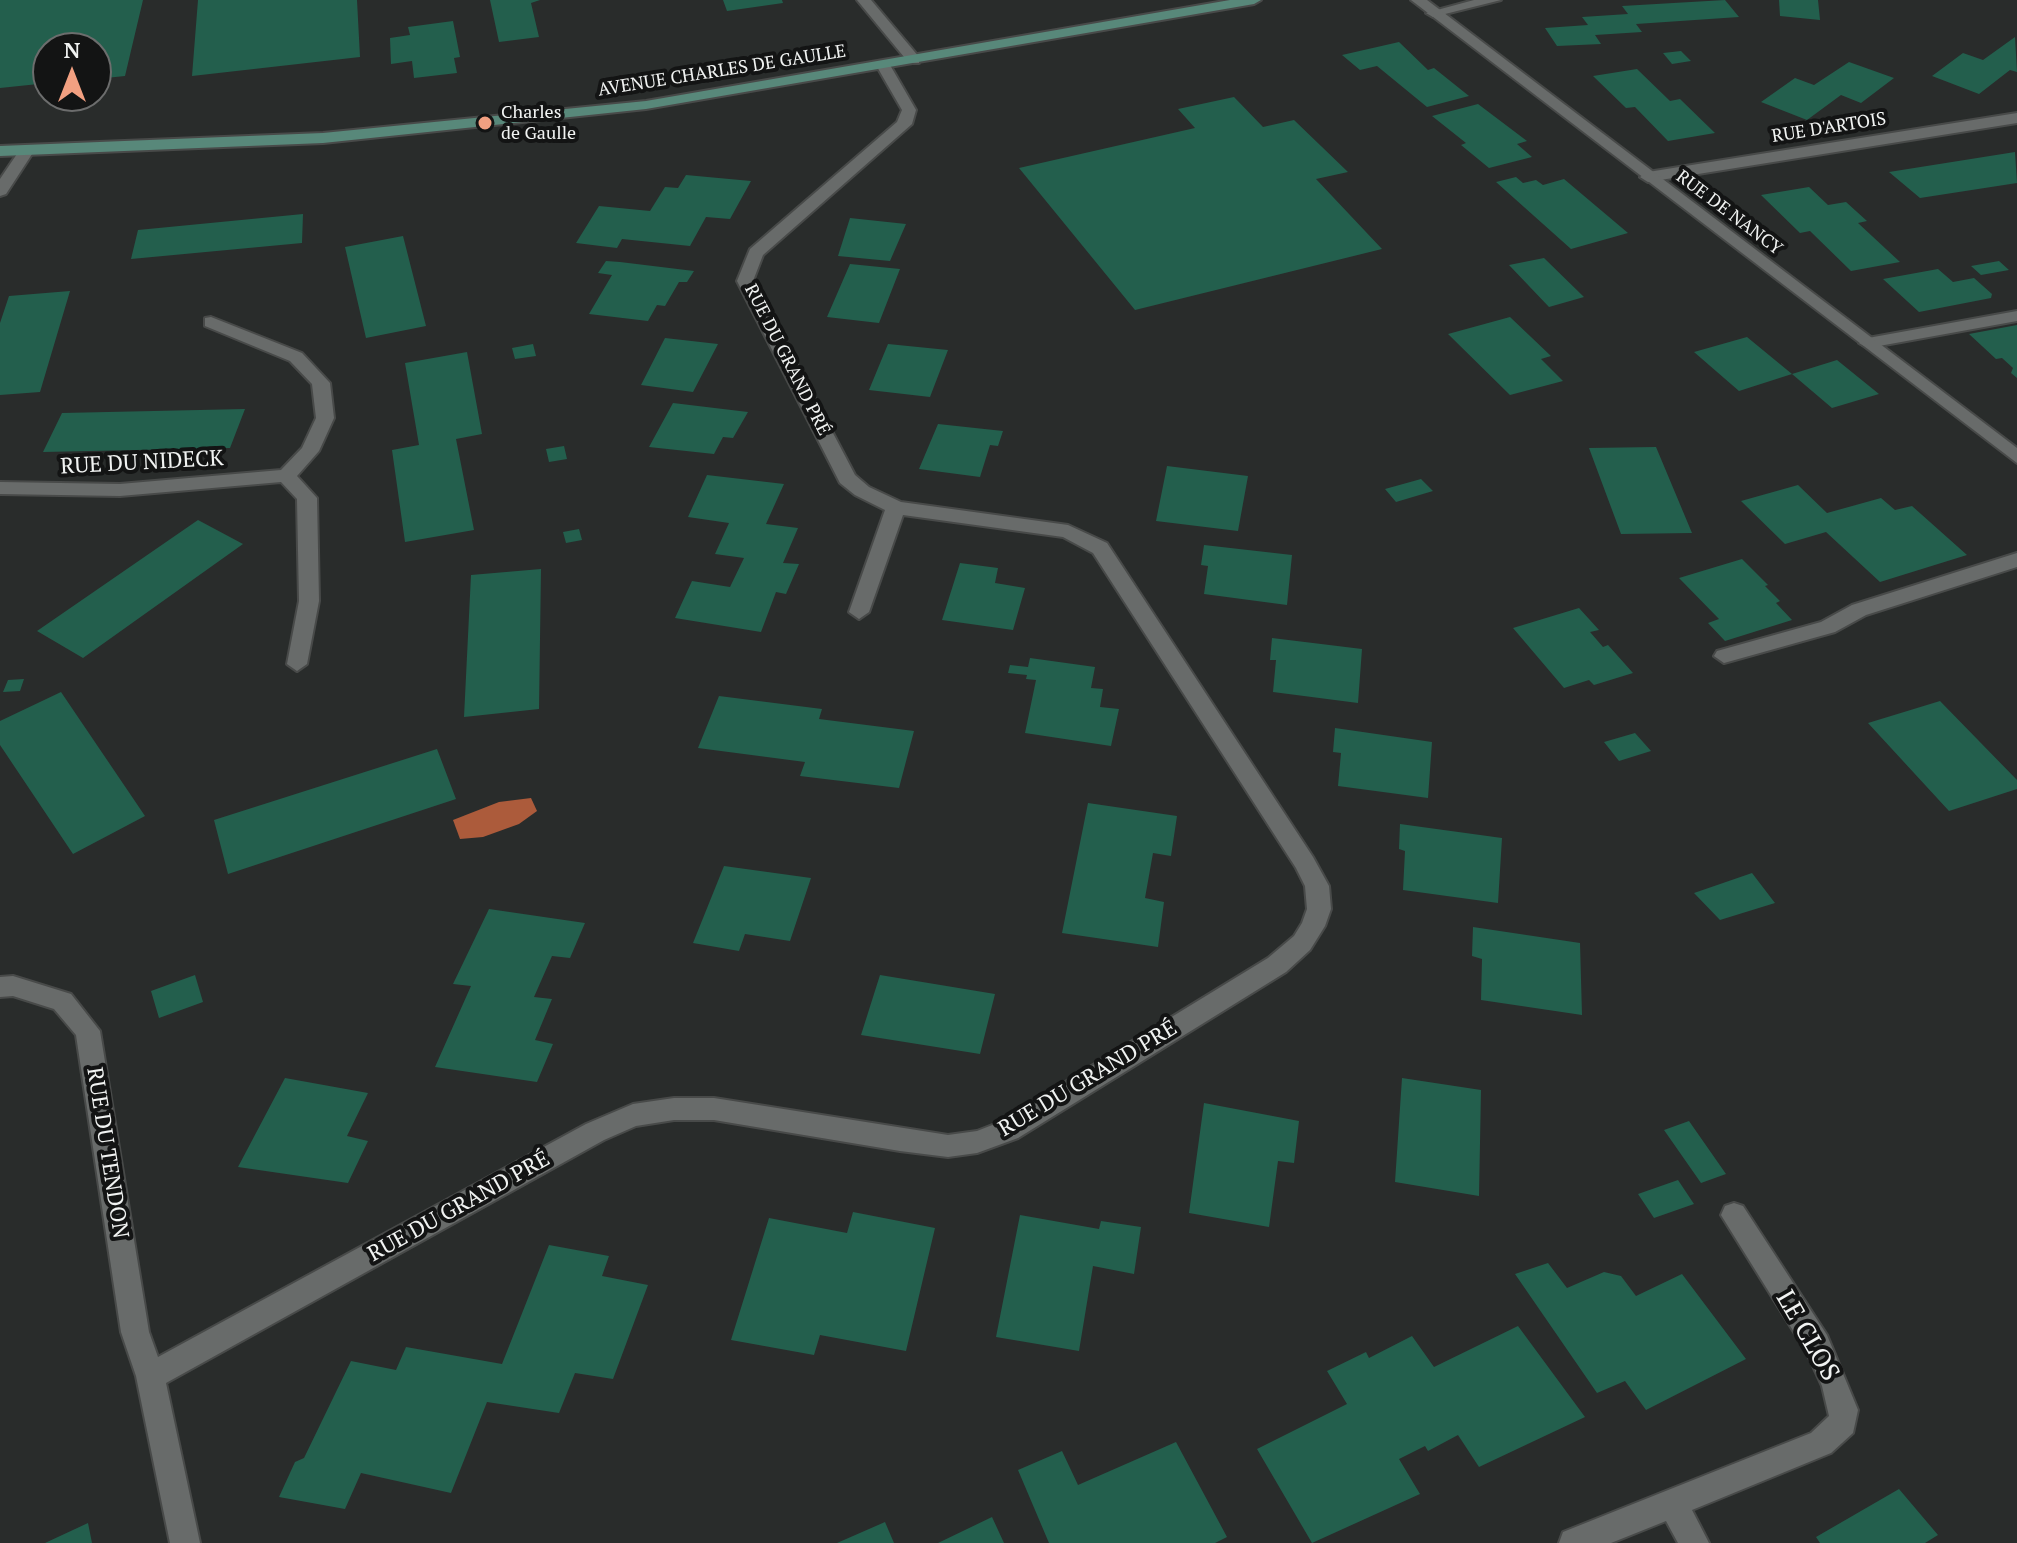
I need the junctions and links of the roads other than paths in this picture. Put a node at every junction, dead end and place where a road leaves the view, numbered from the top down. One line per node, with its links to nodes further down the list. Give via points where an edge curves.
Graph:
1 (864, 0): 6 (street)
2 (1254, 0): 6 (main road, AVENUE CHARLES DE GAULLE)
3 (1418, 0): 5 (street, RUE DE NANCY)
4 (1494, 0): 5 (street)
5 (1433, 13): 11 (street, RUE DE NANCY)
6 (914, 60): 7 (main road, AVENUE CHARLES DE GAULLE)
7 (883, 65): 10 (main road, AVENUE CHARLES DE GAULLE, via 646,105 461,125 323,138); 19 (street, RUE DU GRAND PRÉ, via 909,110 904,124 756,253 745,281 847,479)
8 (2017, 118): 11 (street, RUE D'ARTOIS)
9 (0, 151): 10 (main road, AVENUE CHARLES DE GAULLE)
10 (26, 151): 12 (street)
11 (1648, 177): 15 (street, RUE DE NANCY)
12 (0, 191)
13 (2017, 316): 15 (street)
14 (211, 322): 17 (street, via 296,357 321,383 325,418 310,451)
15 (1868, 343): 16 (street, RUE DE NANCY)
16 (2017, 457)
17 (286, 476): 18 (street, RUE DU NIDECK, via 120,490); 23 (street, via 307,498 309,601)
18 (0, 488)
19 (896, 507): 21 (street); 26 (street, RUE DU GRAND PRÉ, via 1068,531 1100,548 1317,886 1319,909 1302,943 1263,974 1009,1130 977,1142 948,1146 900,1140 714,1109 633,1115)
20 (2017, 560): 22 (street, via 1859,610 1828,627)
21 (859, 612)
22 (1724, 656)
23 (297, 664)
24 (0, 987): 26 (street, RUE DU TENDON, via 36,991 62,1001 88,1031 135,1332)
25 (1734, 1215): 27 (street, LE CLOS, via 1817,1344 1836,1384 1843,1423 1821,1443)
26 (150, 1376): 28 (street, RUE DU TENDON)
27 (1673, 1504): 29 (street, LE CLOS); 30 (street)
28 (185, 1543)
29 (1574, 1543)
30 (1694, 1543)

